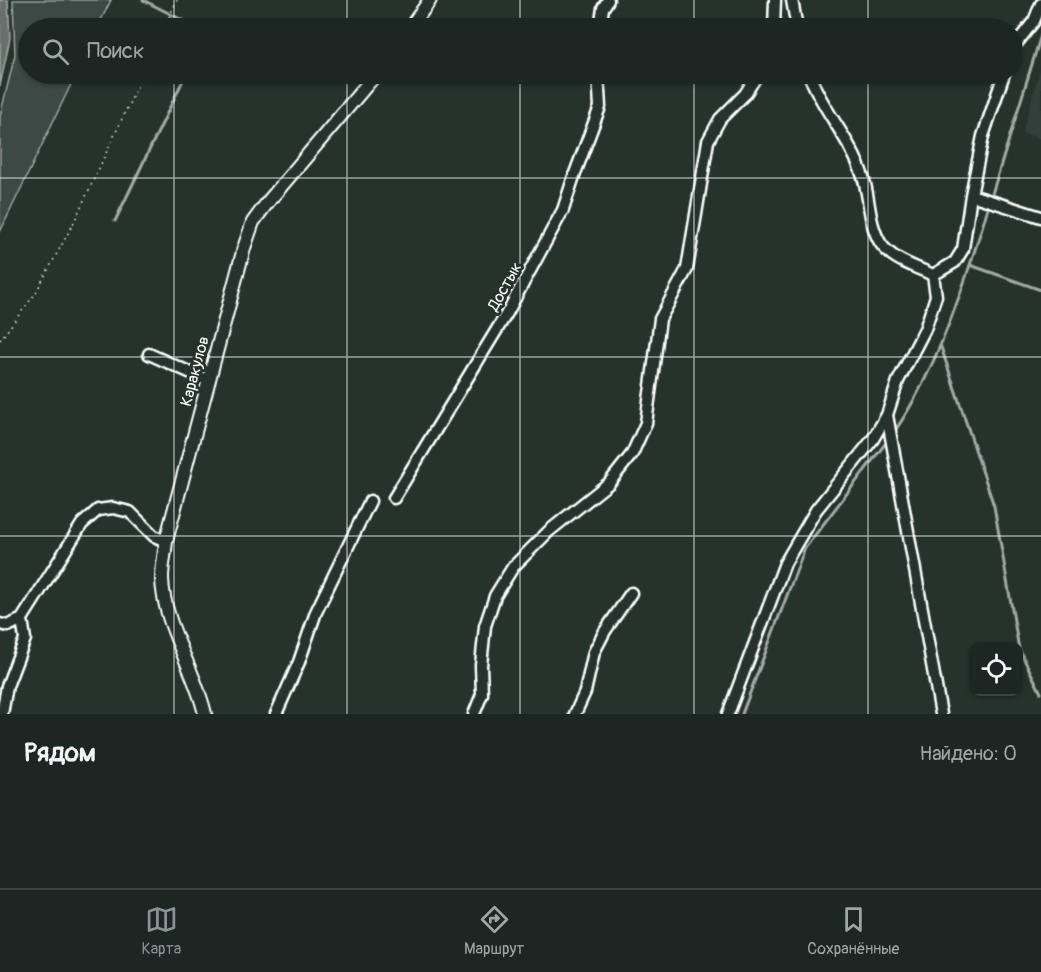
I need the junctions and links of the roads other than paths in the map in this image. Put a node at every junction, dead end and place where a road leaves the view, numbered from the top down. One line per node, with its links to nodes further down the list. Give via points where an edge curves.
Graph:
1 (430, 0): 6 (main road)
2 (608, 0): 7 (street)
3 (776, 0): 8 (street)
4 (792, 0): 9 (street)
5 (1041, 4): 10 (street)
6 (417, 18)
7 (602, 18)
8 (775, 18)
9 (795, 18)
10 (1023, 35)
11 (367, 84): 20 (main road, Каракулов, via 253,222)
12 (599, 84): 22 (street, Достык, via 600,107 563,210 507,313)
13 (752, 84): 31 (street, via 720,119 708,141 687,269 660,319 646,423 632,454 609,483 534,545 513,567 495,596 485,626 482,694)
14 (813, 84): 18 (street, via 863,177 869,212 882,244 899,259)
15 (1001, 84): 16 (street, via 983,136)
16 (971, 195): 17 (street); 18 (street, via 963,249 955,262)
17 (1041, 217)
18 (933, 274): 21 (street, via 936,296)
19 (149, 354): 20 (street)
20 (208, 381): 24 (main road, Каракулов)
21 (887, 415): 33 (street, via 873,439 816,510 786,563); 34 (street)
22 (394, 498)
23 (370, 501): 30 (street, via 316,612)
24 (166, 541): 26 (street, via 154,536 130,512 98,510 82,524); 29 (main road, Каракулов, via 162,578 166,601)
25 (631, 593): 32 (street, via 594,652 585,692)
26 (22, 619): 27 (street, via 8,626); 28 (street, via 25,639 7,686)
27 (0, 624)
28 (2, 714)
29 (205, 714)
30 (276, 714)
31 (474, 714)
32 (575, 714)
33 (728, 714)
34 (941, 714)

